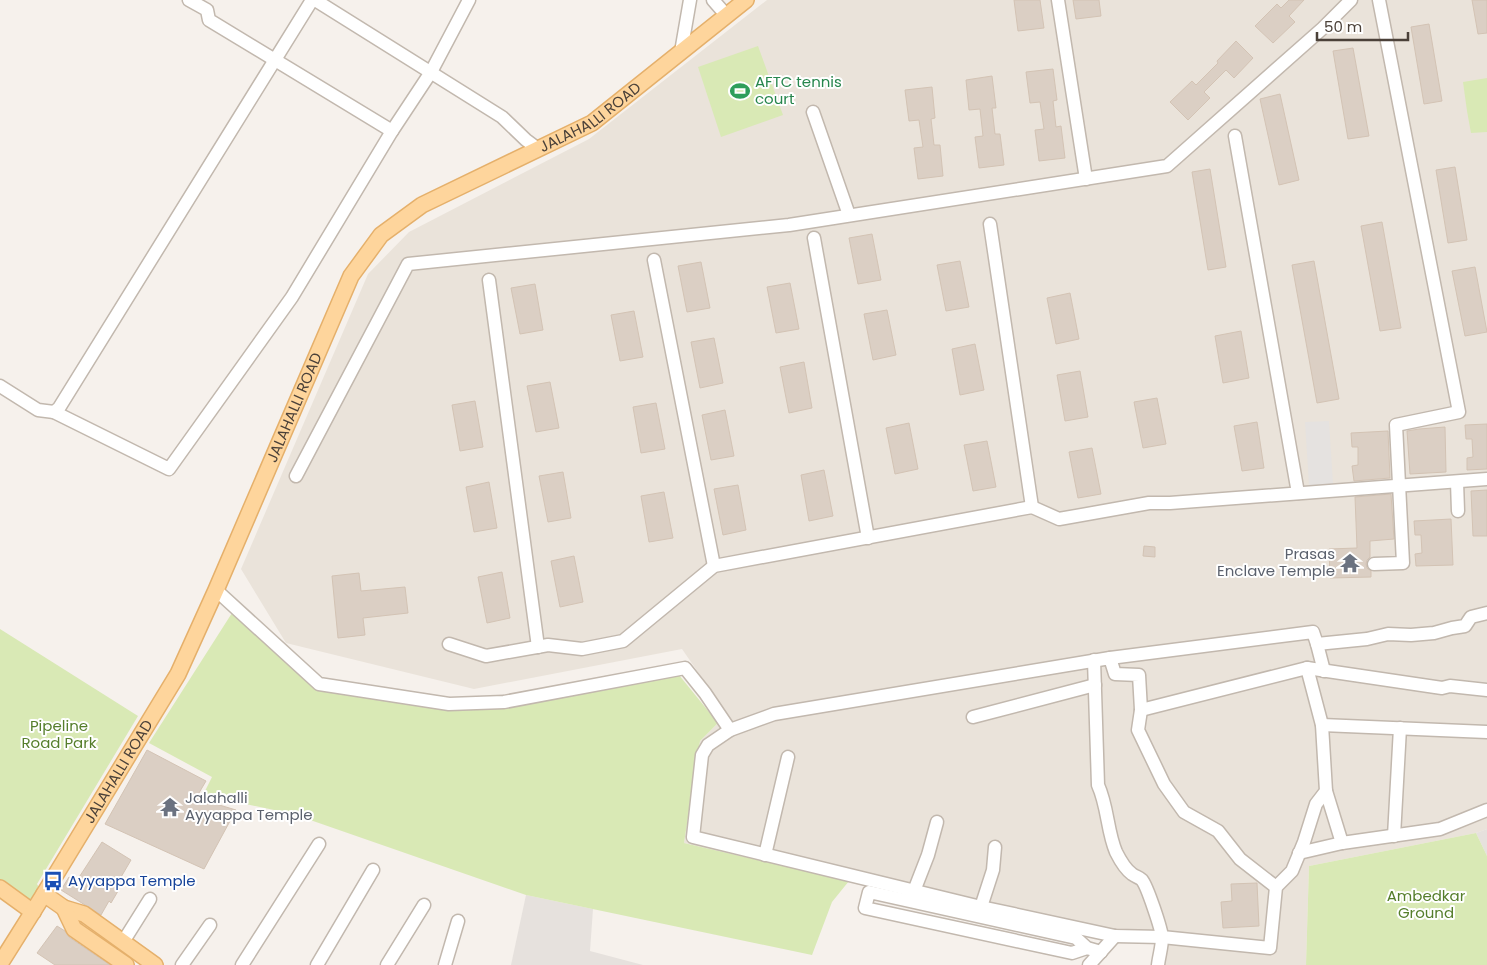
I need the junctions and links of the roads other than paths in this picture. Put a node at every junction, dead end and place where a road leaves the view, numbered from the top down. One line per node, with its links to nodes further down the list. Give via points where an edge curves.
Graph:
1 (189, 0): 12 (street, via 207,10 209,20)
2 (313, 0): 12 (street); 13 (street)
3 (469, 0): 13 (street)
4 (690, 0): 11 (street)
5 (713, 0): 10 (street)
6 (746, 0): 10 (main road, JALAHALLI ROAD)
7 (1058, 0): 18 (street)
8 (1351, 0): 18 (street, via 1167,166)
9 (1379, 0): 29 (street, via 1459,412 1396,425)
10 (727, 16): 11 (main road, JALAHALLI ROAD)
11 (681, 52): 17 (main road, JALAHALLI ROAD, via 592,122)
12 (275, 60): 15 (street); 25 (street, via 64,402)
13 (431, 72): 15 (street); 17 (street, via 502,117)
14 (813, 112): 19 (street)
15 (392, 131): 25 (street, via 292,296 169,469)
16 (1235, 136): 30 (street)
17 (538, 149): 36 (main road, JALAHALLI ROAD, via 422,205 381,235 351,276)
18 (1086, 179): 19 (street)
19 (850, 216): 26 (street, via 408,264)
20 (990, 224): 31 (street)
21 (814, 238): 33 (street)
22 (654, 260): 35 (street)
23 (489, 280): 40 (street)
24 (0, 386): 25 (street, via 38,410)
25 (54, 412)
26 (296, 476)
27 (1487, 479): 28 (street)
28 (1457, 482): 29 (street); 32 (street)
29 (1400, 486): 30 (street); 34 (street, via 1403,563)
30 (1298, 493): 31 (street, via 1149,503 1059,519)
31 (1032, 508): 33 (street)
32 (1458, 511)
33 (868, 538): 35 (street)
34 (1374, 564)
35 (714, 566): 40 (street, via 623,641 582,649)
36 (216, 590): 51 (street, via 319,684 449,704 504,702 685,668); 67 (main road, JALAHALLI ROAD, via 178,674)
37 (1487, 613): 39 (street, via 1471,617 1465,626 1434,633 1388,634)
38 (449, 644): 40 (street, via 486,656)
39 (1317, 644): 41 (street, via 1313,632); 44 (street)
40 (538, 647)
41 (1110, 658): 42 (street); 47 (street, via 1115,674 1139,675)
42 (1094, 660): 45 (street); 51 (street, via 774,714)
43 (1307, 668): 44 (street); 47 (street); 49 (street)
44 (1324, 671): 46 (street, via 1442,688)
45 (1095, 685): 48 (street); 76 (street, via 1098,785 1111,838 1122,862 1144,884)
46 (1487, 690)
47 (1141, 710): 64 (street, via 1138,730 1164,784 1184,812 1218,831 1240,859)
48 (973, 717)
49 (1322, 725): 50 (street); 54 (street)
50 (1400, 728): 52 (street); 57 (street)
51 (730, 730): 62 (street, via 708,745 702,755 693,837)
52 (1487, 732)
53 (788, 757): 62 (street)
54 (1326, 791): 58 (street); 61 (street, via 1316,804)
55 (1487, 810): 57 (street, via 1440,828)
56 (937, 822): 66 (street)
57 (1394, 836): 58 (street)
58 (1342, 843): 61 (street)
59 (319, 844): 84 (street)
60 (995, 847): 70 (street, via 993,870)
61 (1299, 853): 64 (street, via 1292,871)
62 (765, 855): 66 (street)
63 (373, 870): 85 (street)
64 (1276, 887): 76 (street, via 1270,948)
65 (0, 888): 72 (main road)
66 (914, 891): 70 (street)
67 (44, 894): 71 (main road); 72 (main road, JALAHALLI ROAD)
68 (150, 899): 77 (street)
69 (424, 905): 86 (street)
70 (981, 907): 75 (street)
71 (64, 908): 77 (main road, via 84,914); 81 (main road, via 74,929)
72 (33, 912): 80 (main road, JALAHALLI ROAD)
73 (458, 921): 87 (street)
74 (210, 924): 83 (street)
75 (1115, 936): 76 (street); 79 (street)
76 (1162, 937): 89 (street)
77 (122, 942): 82 (main road)
78 (1087, 948): 78 (street, via 1076,938 869,892 865,908 1072,953); 79 (street)
79 (1101, 952): 88 (street)
80 (0, 964)
81 (126, 965)
82 (155, 965)
83 (182, 965)
84 (242, 965)
85 (317, 965)
86 (387, 965)
87 (445, 965)
88 (1090, 965)
89 (1158, 965)

